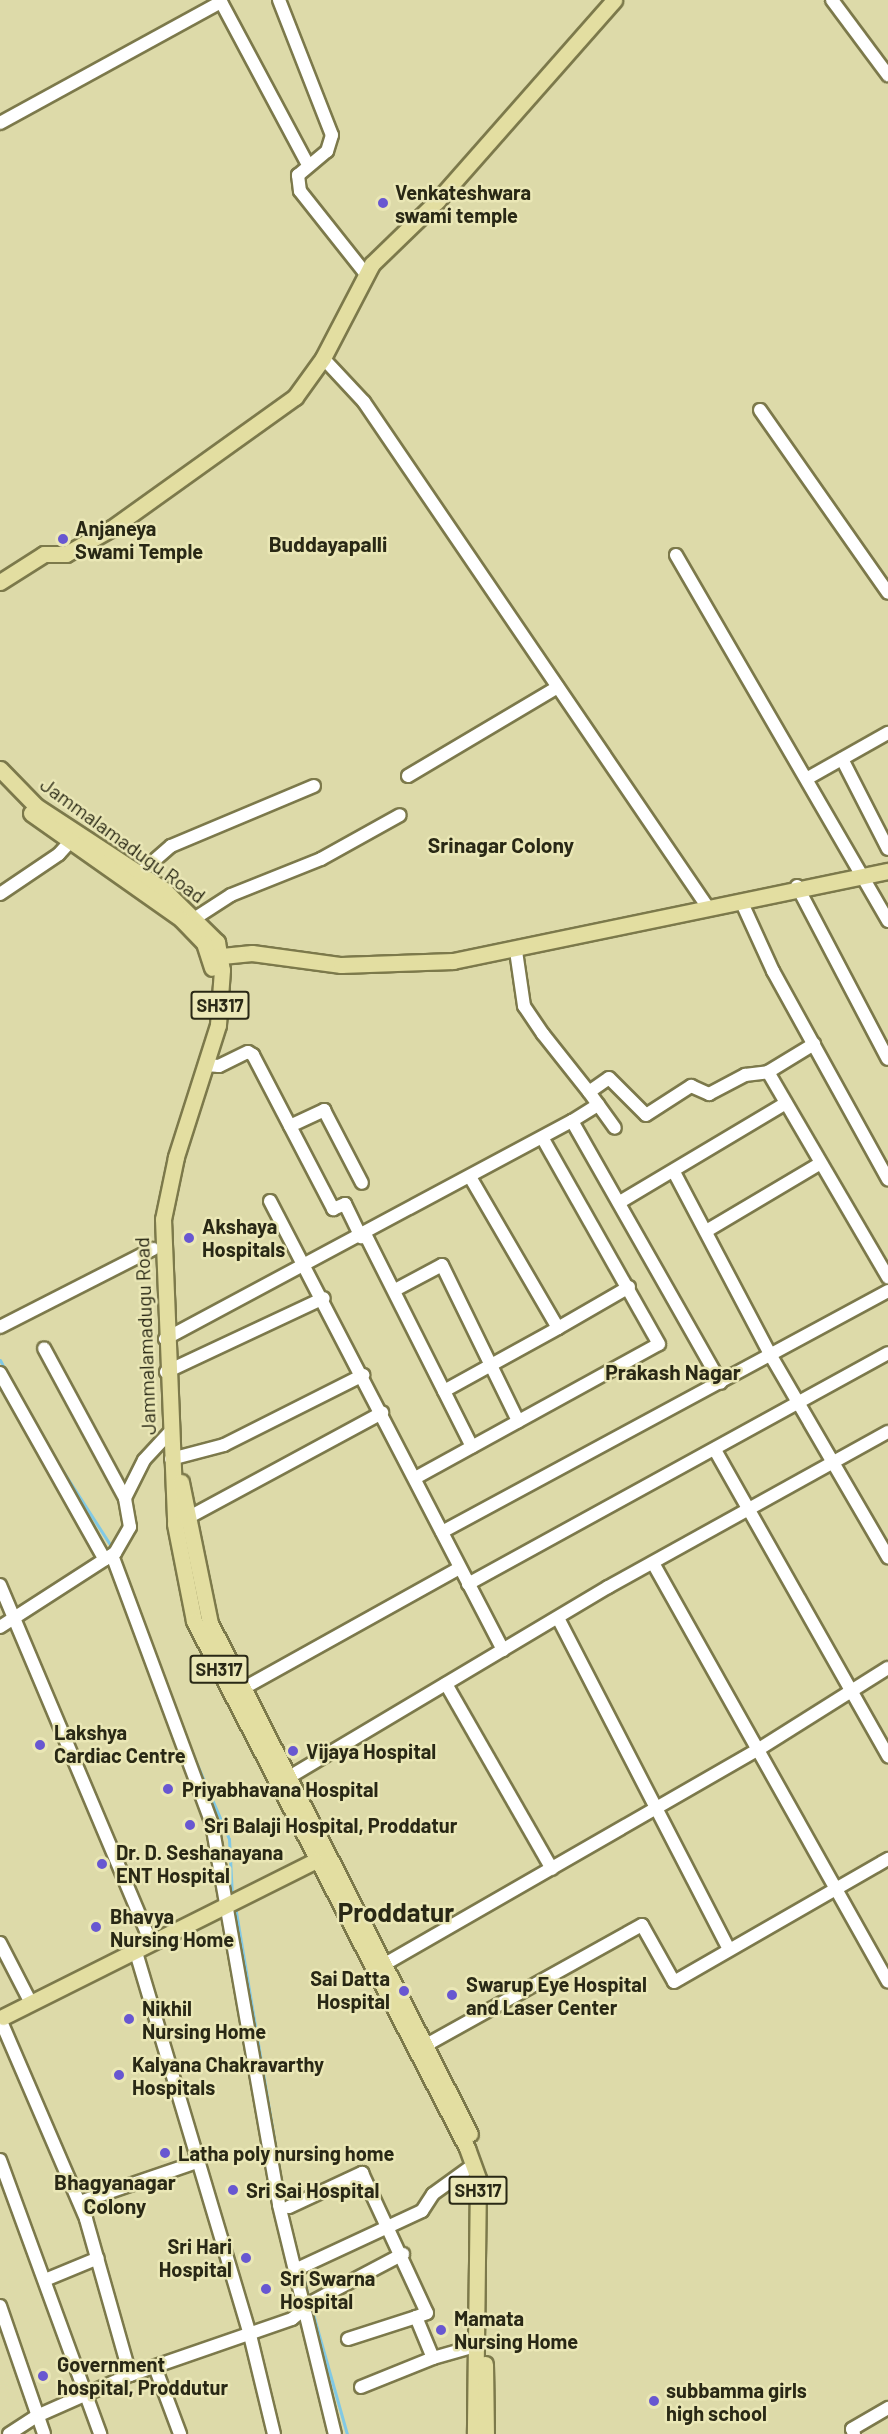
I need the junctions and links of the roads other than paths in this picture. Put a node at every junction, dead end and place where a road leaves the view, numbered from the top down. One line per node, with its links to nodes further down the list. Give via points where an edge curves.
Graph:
1 (279, 0): 7 (street, via 332,135 327,151)
2 (614, 0): 8 (main road, via 593,31)
3 (832, 0): 5 (street)
4 (221, 1): 6 (street); 7 (street)
5 (888, 75)
6 (0, 123)
7 (308, 165): 8 (street, via 298,175 300,191)
8 (365, 273): 9 (main road)
9 (323, 358): 12 (main road, via 282,409 148,505 76,549 44,554); 14 (street, via 364,402)
10 (760, 410): 13 (street)
11 (676, 555): 18 (street)
12 (0, 582)
13 (888, 593)
14 (558, 687): 17 (street); 31 (street)
15 (888, 733): 16 (street)
16 (842, 759): 18 (street); 23 (street)
17 (408, 776)
18 (808, 778): 26 (street)
19 (2, 779): 22 (main road)
20 (314, 786): 25 (street, via 171,846)
21 (399, 814): 32 (street, via 321,859 231,895)
22 (75, 836): 25 (main road, Jammalamadugu Road / SH317); 28 (main road); 29 (street)
23 (888, 849)
24 (888, 871): 26 (main road)
25 (140, 873): 28 (main road, Jammalamadugu Road / SH317)
26 (865, 874): 27 (main road); 33 (street)
27 (797, 886): 30 (main road); 37 (street)
28 (152, 888): 32 (main road, Jammalamadugu Road / SH317); 35 (main road)
29 (0, 894)
30 (742, 903): 31 (main road); 36 (street)
31 (709, 909): 34 (main road)
32 (197, 917): 35 (main road, Jammalamadugu Road / SH317, via 217,942)
33 (888, 921)
34 (516, 951): 35 (main road, via 385,965 252,953); 40 (street, via 524,1006)
35 (215, 957): 38 (main road, Jammalamadugu Road / SH317, via 218,1025); 56 (main road, via 209,1024 164,1163)
36 (814, 1044): 39 (street); 50 (street)
37 (888, 1059)
38 (205, 1065): 44 (street, via 219,1066 250,1052); 66 (main road, Jammalamadugu Road / SH317, via 176,1156 163,1219)
39 (768, 1072): 40 (street, via 745,1075 709,1094 691,1086 646,1115 609,1078); 41 (street)
40 (589, 1092): 42 (street)
41 (786, 1103): 47 (street); 48 (street, via 685,1160)
42 (598, 1105): 43 (street); 45 (street)
43 (572, 1121): 46 (street); 53 (street)
44 (290, 1126): 51 (street, via 324,1110); 55 (street, via 333,1209 345,1204)
45 (615, 1128)
46 (543, 1139): 49 (street); 60 (street)
47 (821, 1163): 54 (street); 57 (street)
48 (674, 1172): 53 (street); 54 (street)
49 (470, 1177): 55 (street); 65 (street)
50 (888, 1179)
51 (362, 1183)
52 (270, 1201): 58 (street)
53 (620, 1202): 74 (street)
54 (708, 1230): 69 (street)
55 (363, 1236): 58 (street); 61 (street)
56 (153, 1249): 64 (street); 66 (main road)
57 (884, 1258): 59 (street)
58 (306, 1264): 63 (street); 66 (street)
59 (888, 1276)
60 (629, 1287): 65 (street); 78 (street, via 660,1344)
61 (395, 1290): 70 (street, via 442,1264); 75 (street)
62 (888, 1291): 69 (street)
63 (324, 1298): 71 (street); 73 (street)
64 (0, 1327)
65 (558, 1329): 70 (street)
66 (167, 1333): 71 (main road, Jammalamadugu Road / SH317)
67 (44, 1348): 86 (street)
68 (888, 1353): 76 (street)
69 (771, 1356): 74 (street); 76 (street)
70 (490, 1365): 75 (street); 78 (street)
71 (169, 1370): 79 (main road, Jammalamadugu Road / SH317); 83 (main road, SH317)
72 (0, 1373): 91 (street)
73 (363, 1375): 77 (street); 83 (street, via 224,1445)
74 (721, 1383): 89 (street)
75 (444, 1391): 81 (street)
76 (797, 1404): 82 (street); 84 (street)
77 (382, 1413): 85 (street); 88 (street)
78 (518, 1422): 81 (street)
79 (170, 1432): 83 (main road, Jammalamadugu Road / SH317); 86 (street, via 144,1460)
80 (888, 1432): 84 (street)
81 (472, 1447): 85 (street)
82 (715, 1450): 87 (street); 95 (street)
83 (176, 1458): 88 (main road, Jammalamadugu Road / SH317)
84 (832, 1464): 87 (street); 90 (street)
85 (415, 1478): 89 (street)
86 (125, 1498): 91 (street, via 130,1527)
87 (749, 1510): 93 (street); 103 (street)
88 (181, 1522): 104 (main road, Jammalamadugu Road / SH317, via 194,1621)
89 (442, 1532): 94 (street)
90 (885, 1544): 92 (street)
91 (109, 1557): 97 (street); 113 (street, via 212,1824)
92 (888, 1557)
93 (653, 1563): 98 (street); 105 (street)
94 (460, 1568): 95 (street); 104 (street)
95 (468, 1584): 100 (street)
96 (0, 1585): 97 (street)
97 (14, 1618): 99 (street); 114 (street)
98 (558, 1618): 100 (street); 108 (street)
99 (0, 1627)
100 (503, 1650): 102 (street)
101 (888, 1668): 103 (street)
102 (446, 1684): 107 (street); 111 (street)
103 (852, 1690): 105 (street); 106 (street)
104 (237, 1692): 107 (main road, Jammalamadugu Road / SH317)
105 (756, 1751): 108 (street); 112 (street)
106 (888, 1756)
107 (283, 1780): 110 (main road, Jammalamadugu Road / SH317); 118 (main road, SH317)
108 (657, 1808): 111 (street); 117 (street)
109 (888, 1858): 112 (street)
110 (315, 1861): 113 (main road); 118 (main road, Jammalamadugu Road / SH317)
111 (552, 1869): 118 (street)
112 (835, 1889): 117 (street); 119 (street)
113 (224, 1903): 114 (main road); 131 (street)
114 (151, 1942): 116 (main road)
115 (0, 1943): 120 (street)
116 (135, 1949): 120 (main road); 124 (street)
117 (729, 1950): 122 (street, via 674,1982 642,1925)
118 (379, 1968): 122 (main road, SH317)
119 (888, 1981)
120 (31, 2003): 121 (main road)
121 (2, 2018): 126 (street)
122 (421, 2048): 125 (main road, SH317); 153 (main road, SH317, via 488,2178)
123 (0, 2160): 132 (street)
124 (197, 2162): 126 (street); 136 (street)
125 (473, 2165): 128 (street, via 433,2194 422,2211); 138 (main road, SH317, via 480,2220)
126 (80, 2202): 130 (street)
127 (289, 2207): 128 (street, via 362,2173)
128 (390, 2224): 129 (street); 131 (street)
129 (403, 2254): 134 (street); 135 (street, via 427,2313)
130 (98, 2258): 132 (street); 141 (street)
131 (295, 2270): 134 (street)
132 (45, 2280): 143 (street)
133 (0, 2306): 145 (street)
134 (305, 2309): 136 (street, via 292,2319); 151 (street)
135 (416, 2317): 137 (street); 139 (street)
136 (250, 2335): 140 (street); 150 (street)
137 (348, 2339)
138 (475, 2346): 139 (street); 152 (main road, SH317)
139 (434, 2358): 142 (street)
140 (154, 2367): 141 (street); 149 (street)
141 (130, 2375): 143 (street)
142 (361, 2387)
143 (83, 2397): 145 (street); 148 (street)
144 (888, 2408): 154 (street, via 852,2429)
145 (37, 2416): 146 (street); 147 (street)
146 (9, 2434)
147 (44, 2434)
148 (100, 2434)
149 (180, 2434)
150 (273, 2434)
151 (335, 2434)
152 (475, 2434)
153 (486, 2434)
154 (854, 2434)

